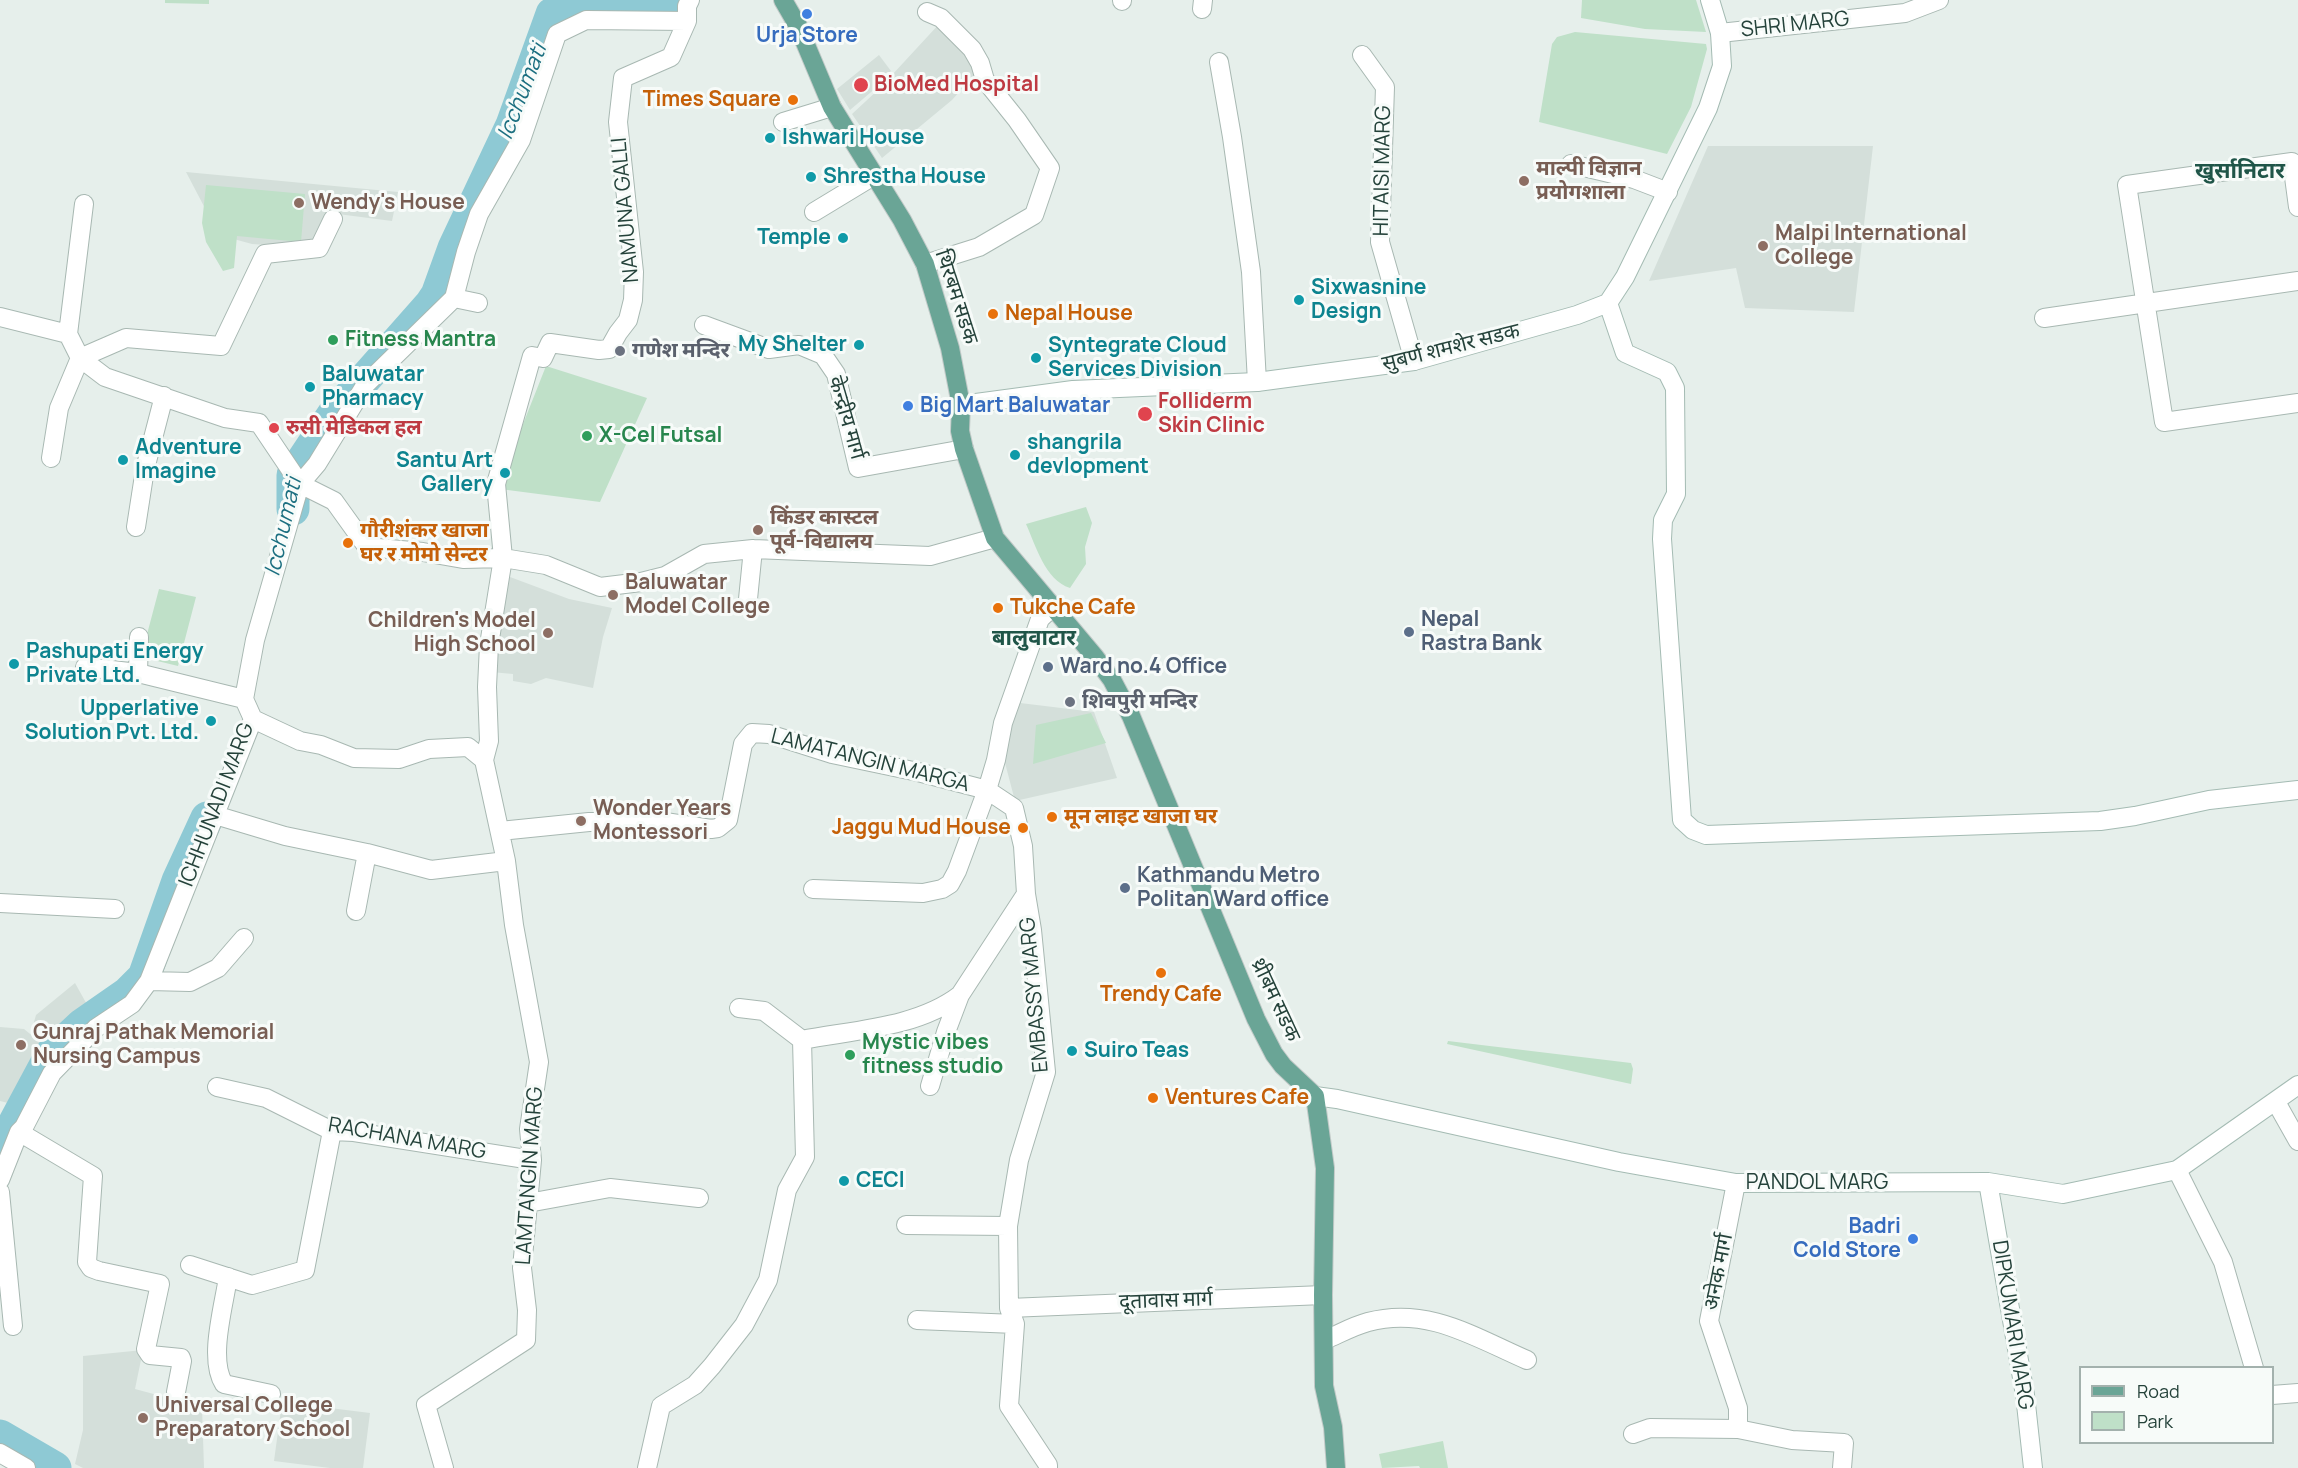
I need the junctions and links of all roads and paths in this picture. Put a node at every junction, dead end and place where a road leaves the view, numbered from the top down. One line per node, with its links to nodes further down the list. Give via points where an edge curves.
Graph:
1 (690, 0): 6 (street)
2 (783, 0): 10 (main road, थिरबम सडक)
3 (1710, 0): 7 (street)
4 (1939, 0): 7 (street, SHRI MARG, via 1905,14)
5 (927, 12): 19 (street, via 940,18 972,49 985,80 1050,168 1034,215 979,247)
6 (687, 21): 21 (street, via 586,20 557,34 521,140 479,214); 41 (street, NAMUNA GALLI, via 671,57 623,78 618,122 634,272 628,320 609,349 550,343 543,358 532,356 496,484)
7 (1720, 33): 14 (street, via 1722,66 1708,108)
8 (1362, 56): 30 (street, HITAISI MARG, via 1385,87 1380,242)
9 (1219, 62): 31 (street, via 1251,272)
10 (832, 107): 11 (street); 13 (main road, थिरबम सडक)
11 (783, 122)
12 (1571, 164): 14 (street)
13 (875, 175): 17 (street); 19 (main road, थिरबम सडक)
14 (1668, 192): 23 (street)
15 (84, 204): 28 (street)
16 (2298, 207): 24 (street, via 2292,162 2127,185)
17 (814, 212)
18 (333, 219): 29 (street, via 319,248 265,254 221,346 126,338)
19 (925, 264): 34 (main road, थिरबम सडक, via 950,348)
20 (2298, 281): 24 (street)
21 (454, 298): 22 (street); 37 (street, ICHHUNADI MARG, via 366,384 317,464)
22 (478, 303)
23 (1608, 303): 30 (street, सुबर्ण शमशेर सडक); 52 (street, via 1625,353 1667,372 1675,388 1677,494 1663,520 1662,539 1682,820 1693,830 1706,835 2100,821 2218,798)
24 (2144, 304): 26 (street); 33 (street, via 2164,422)
25 (0, 317): 28 (street)
26 (2044, 318)
27 (704, 325): 35 (street, केन्द्रीय मार्ग, via 769,349 799,345 822,355 836,375 858,468)
28 (68, 334): 29 (street)
29 (80, 358): 32 (street, via 105,377); 36 (street, via 59,408)
30 (1414, 361): 31 (street, सुबर्ण शमशेर सडक)
31 (1257, 382): 34 (street, सुबर्ण शमशेर सडक, via 1073,390)
32 (164, 396): 37 (street, via 225,418 259,423); 38 (street, via 145,469)
33 (2298, 403)
34 (961, 405): 35 (main road, थिरबम सडक)
35 (964, 450): 39 (main road, थिरबम सडक)
36 (51, 458)
37 (300, 484): 41 (street, via 334,501 367,547 464,559); 48 (street, ICHHUNADI MARG, via 255,640)
38 (136, 526)
39 (995, 538): 40 (street, via 930,556); 42 (main road, थिरबम सडक)
40 (753, 549): 41 (street, via 704,554 665,576 600,587 546,565); 43 (street)
41 (503, 558): 50 (street, via 489,645 489,741)
42 (1036, 584): 44 (main road, थ्रीबम सडक)
43 (748, 599)
44 (1054, 606): 51 (street, via 1040,619 1003,723); 70 (main road, थ्रीबम सडक, via 1112,680 1131,716 1274,1054)
45 (139, 638): 47 (street)
46 (85, 667): 47 (street)
47 (138, 673): 48 (street)
48 (244, 699): 49 (street, ICHHUNADI MARG)
49 (254, 719): 50 (street, via 300,741 354,758 399,759 429,749 468,747); 53 (street, ICHHUNADI MARG)
50 (484, 760): 54 (street, LAMTANGIN MARG)
51 (987, 790): 54 (street, LAMATANGIN MARGA, via 832,754 769,734 752,733 743,744 728,820 718,828 665,822 589,822); 57 (street, via 957,871 942,889 923,893); 58 (street, EMBASSY MARG, via 1014,808 1023,846)
52 (2298, 790)
53 (215, 815): 55 (street, via 285,836); 63 (street, ICHHUNADI MARG)
54 (500, 831): 56 (street, LAMTANGIN MARG)
55 (367, 853): 56 (street, via 431,870); 61 (street)
56 (506, 861): 75 (street, LAMTANGIN MARG, via 539,1062 529,1129)
57 (813, 889)
58 (1026, 894): 64 (street); 84 (street, EMBASSY MARG, via 1046,1072 1018,1160)
59 (0, 903): 60 (street)
60 (115, 909)
61 (356, 911)
62 (244, 938): 63 (street, via 218,968 190,982)
63 (149, 981): 73 (street, ICHHUNADI MARG, via 132,1004 96,1028 52,1074)
64 (960, 995): 66 (street, via 947,1005 881,1028); 68 (street)
65 (740, 1008): 66 (street, via 764,1011)
66 (802, 1040): 103 (street, via 805,1157 787,1190 768,1280 744,1325 712,1366 695,1385 661,1406)
67 (2298, 1085): 71 (street, PANDOL MARG)
68 (930, 1086)
69 (217, 1087): 72 (street, RACHANA MARG, via 266,1098)
70 (1315, 1096): 79 (street, PANDOL MARG, via 1619,1162); 87 (main road, via 1324,1168)
71 (2276, 1102): 74 (street); 76 (street, PANDOL MARG)
72 (332, 1131): 75 (street, RACHANA MARG); 86 (street, via 305,1270 252,1285)
73 (19, 1132): 77 (street, ICHHUNADI MARG); 94 (street, via 93,1176 87,1262 91,1268 160,1284 146,1349 150,1355 181,1358)
74 (2298, 1141)
75 (532, 1160): 82 (street, LAMTANGIN MARG)
76 (2177, 1170): 78 (street, PANDOL MARG, via 2063,1194); 93 (street, via 2223,1262)
77 (0, 1180)
78 (1988, 1182): 79 (street, PANDOL MARG); 107 (street, DIPKUMARI MARG, via 2025,1395)
79 (1736, 1183): 98 (street, अनेक मार्ग, via 1709,1321 1738,1408)
80 (0, 1192): 90 (street)
81 (699, 1198): 82 (street, via 610,1188)
82 (528, 1203): 102 (street, LAMTANGIN MARG, via 522,1268 526,1340 426,1405)
83 (906, 1225): 84 (street)
84 (1008, 1226): 88 (street, EMBASSY MARG)
85 (190, 1265): 86 (street)
86 (228, 1277): 96 (street, via 218,1342 218,1375 224,1384)
87 (1323, 1295): 88 (street, दूतावास मार्ग); 91 (main road)
88 (1012, 1316): 89 (street, दूतावास मार्ग); 104 (street, EMBASSY MARG, via 1009,1407)
89 (917, 1320)
90 (13, 1326)
91 (1325, 1340): 92 (street, via 1367,1323 1400,1317 1440,1322); 105 (main road, via 1324,1386)
92 (1527, 1360)
93 (2253, 1366)
94 (176, 1392)
95 (2298, 1393): 97 (street)
96 (271, 1394)
97 (2274, 1395)
98 (1738, 1429): 99 (street, via 1650,1428); 106 (street, via 1792,1440 1844,1443)
99 (1633, 1434)
100 (0, 1453): 101 (street)
101 (26, 1468)
102 (444, 1468)
103 (647, 1468)
104 (1048, 1468)
105 (1336, 1468)
106 (1842, 1468)
107 (2033, 1468)

